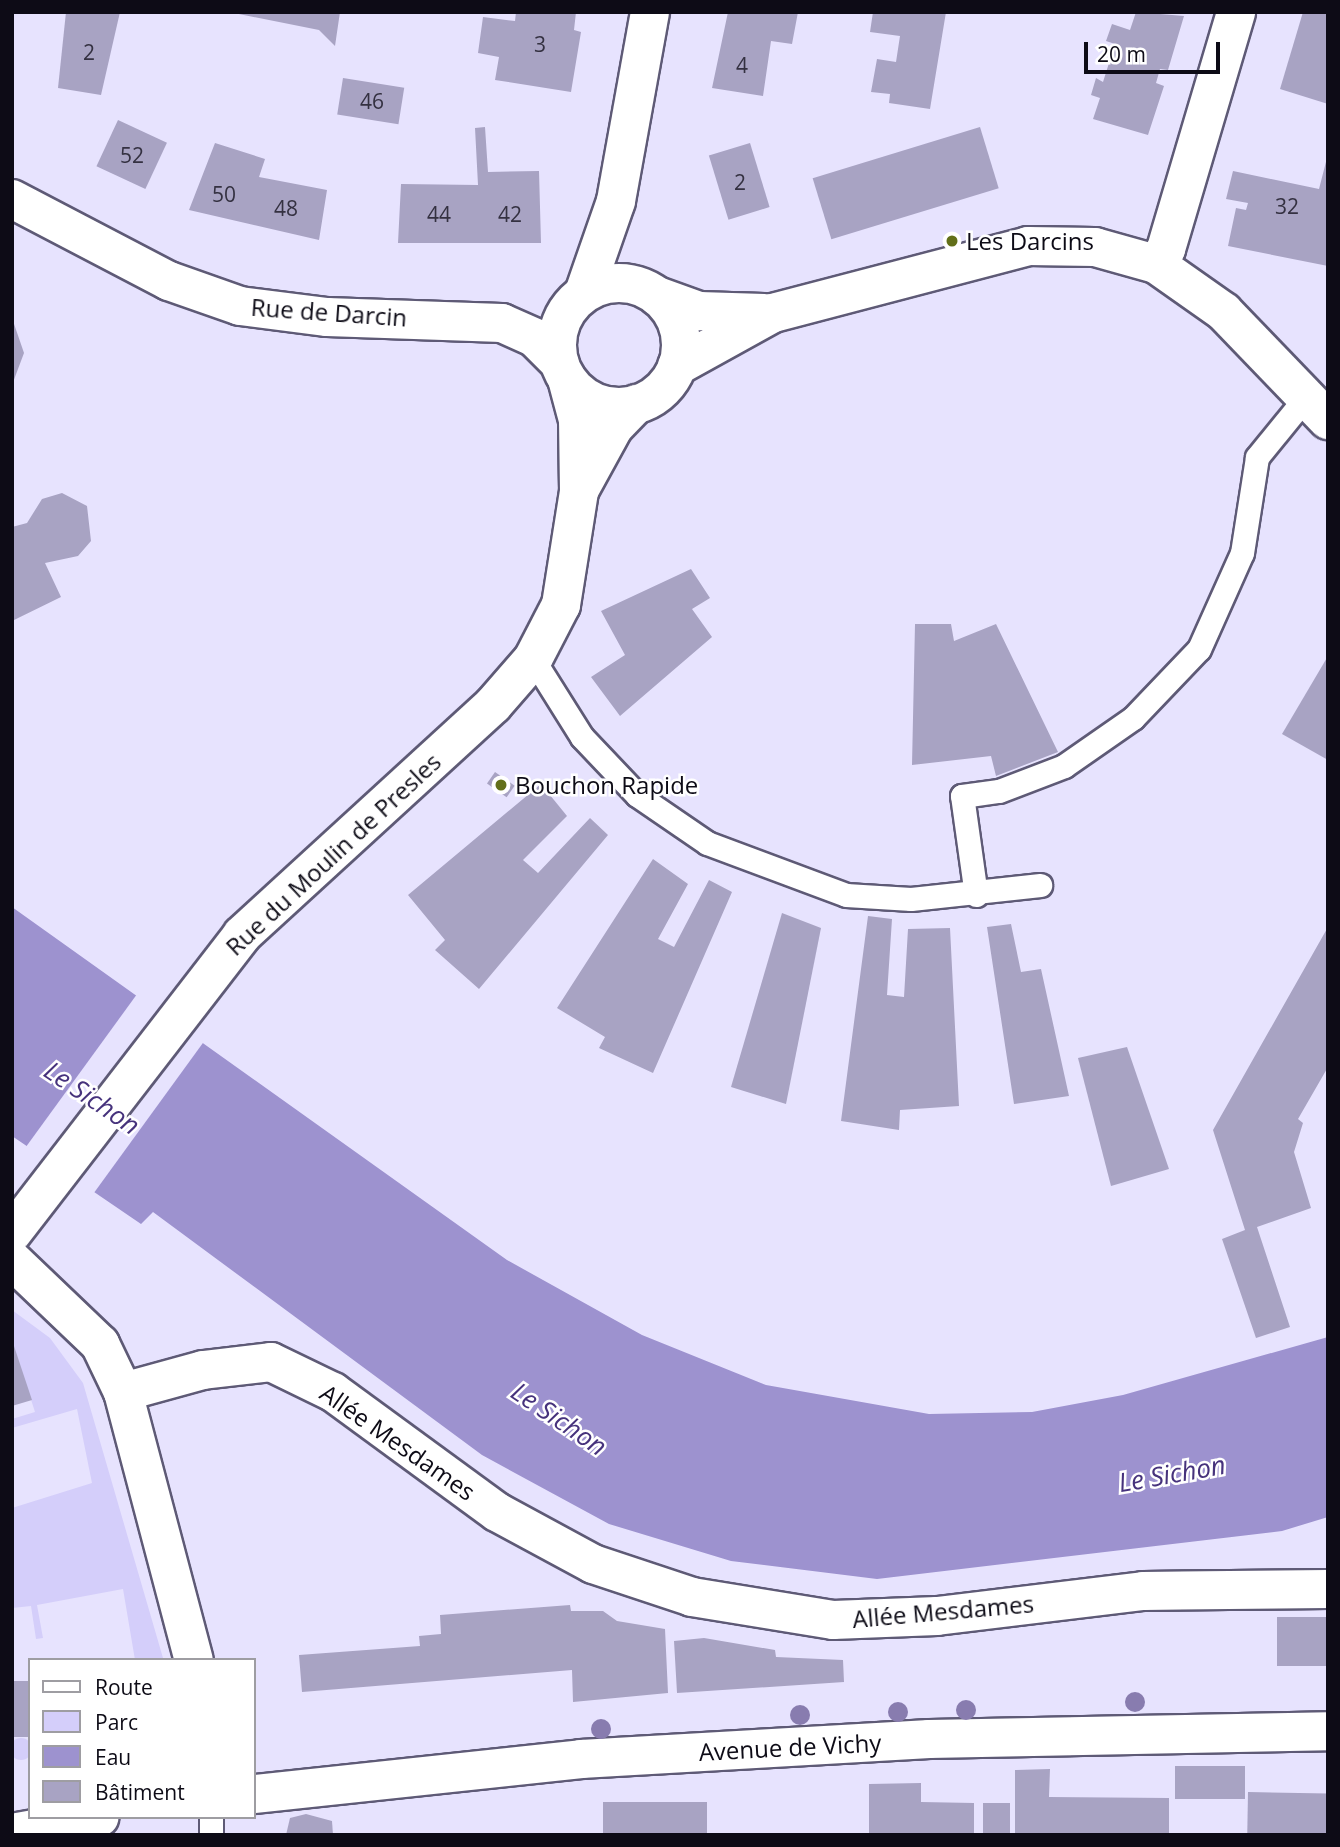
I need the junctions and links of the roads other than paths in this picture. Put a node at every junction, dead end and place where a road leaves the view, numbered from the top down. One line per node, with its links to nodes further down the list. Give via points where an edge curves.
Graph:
1 (650, 12): 4 (street)
2 (1236, 12): 5 (street, via 1167,250)
3 (12, 199): 10 (street, Rue de Darcin, via 169,281 240,306 327,317 502,323 535,338)
4 (615, 201): 6 (street); 7 (street)
5 (1156, 264): 8 (street, via 1095,247 1028,246); 12 (street, via 1224,312)
6 (648, 291): 7 (street, via 611,284); 8 (street, via 699,311); 9 (street, via 678,327)
7 (584, 293): 10 (street, via 560,324)
8 (773, 313): 9 (street)
9 (677, 366): 11 (street, via 668,383)
10 (563, 370): 11 (street, via 597,403); 13 (street, Rue du Moulin de Presles, via 578,420)
11 (636, 404): 13 (street, Rue du Moulin de Presles, via 614,427)
12 (1317, 408): 16 (lane, via 1257,457 1242,553 1199,649 1133,718 1064,766 999,791 962,796)
13 (579, 491): 14 (street, Rue du Moulin de Presles, via 561,605)
14 (533, 659): 16 (lane, via 582,737 637,795 707,844 846,895); 17 (street, Rue du Moulin de Presles, via 494,705 242,935)
15 (1040, 885): 16 (lane)
16 (976, 895)
17 (12, 1233)
18 (12, 1260): 19 (street, via 100,1344)
19 (123, 1392): 20 (street, Allée Mesdames, via 203,1370 271,1362 333,1392 497,1512 593,1564 692,1597 833,1620 937,1616 1143,1591); 21 (street)
20 (1328, 1589)
21 (193, 1658)
22 (1328, 1731): 23 (street, Avenue de Vichy, via 929,1739 594,1758)
23 (256, 1794)
24 (89, 1819): 25 (street)
25 (12, 1833)

